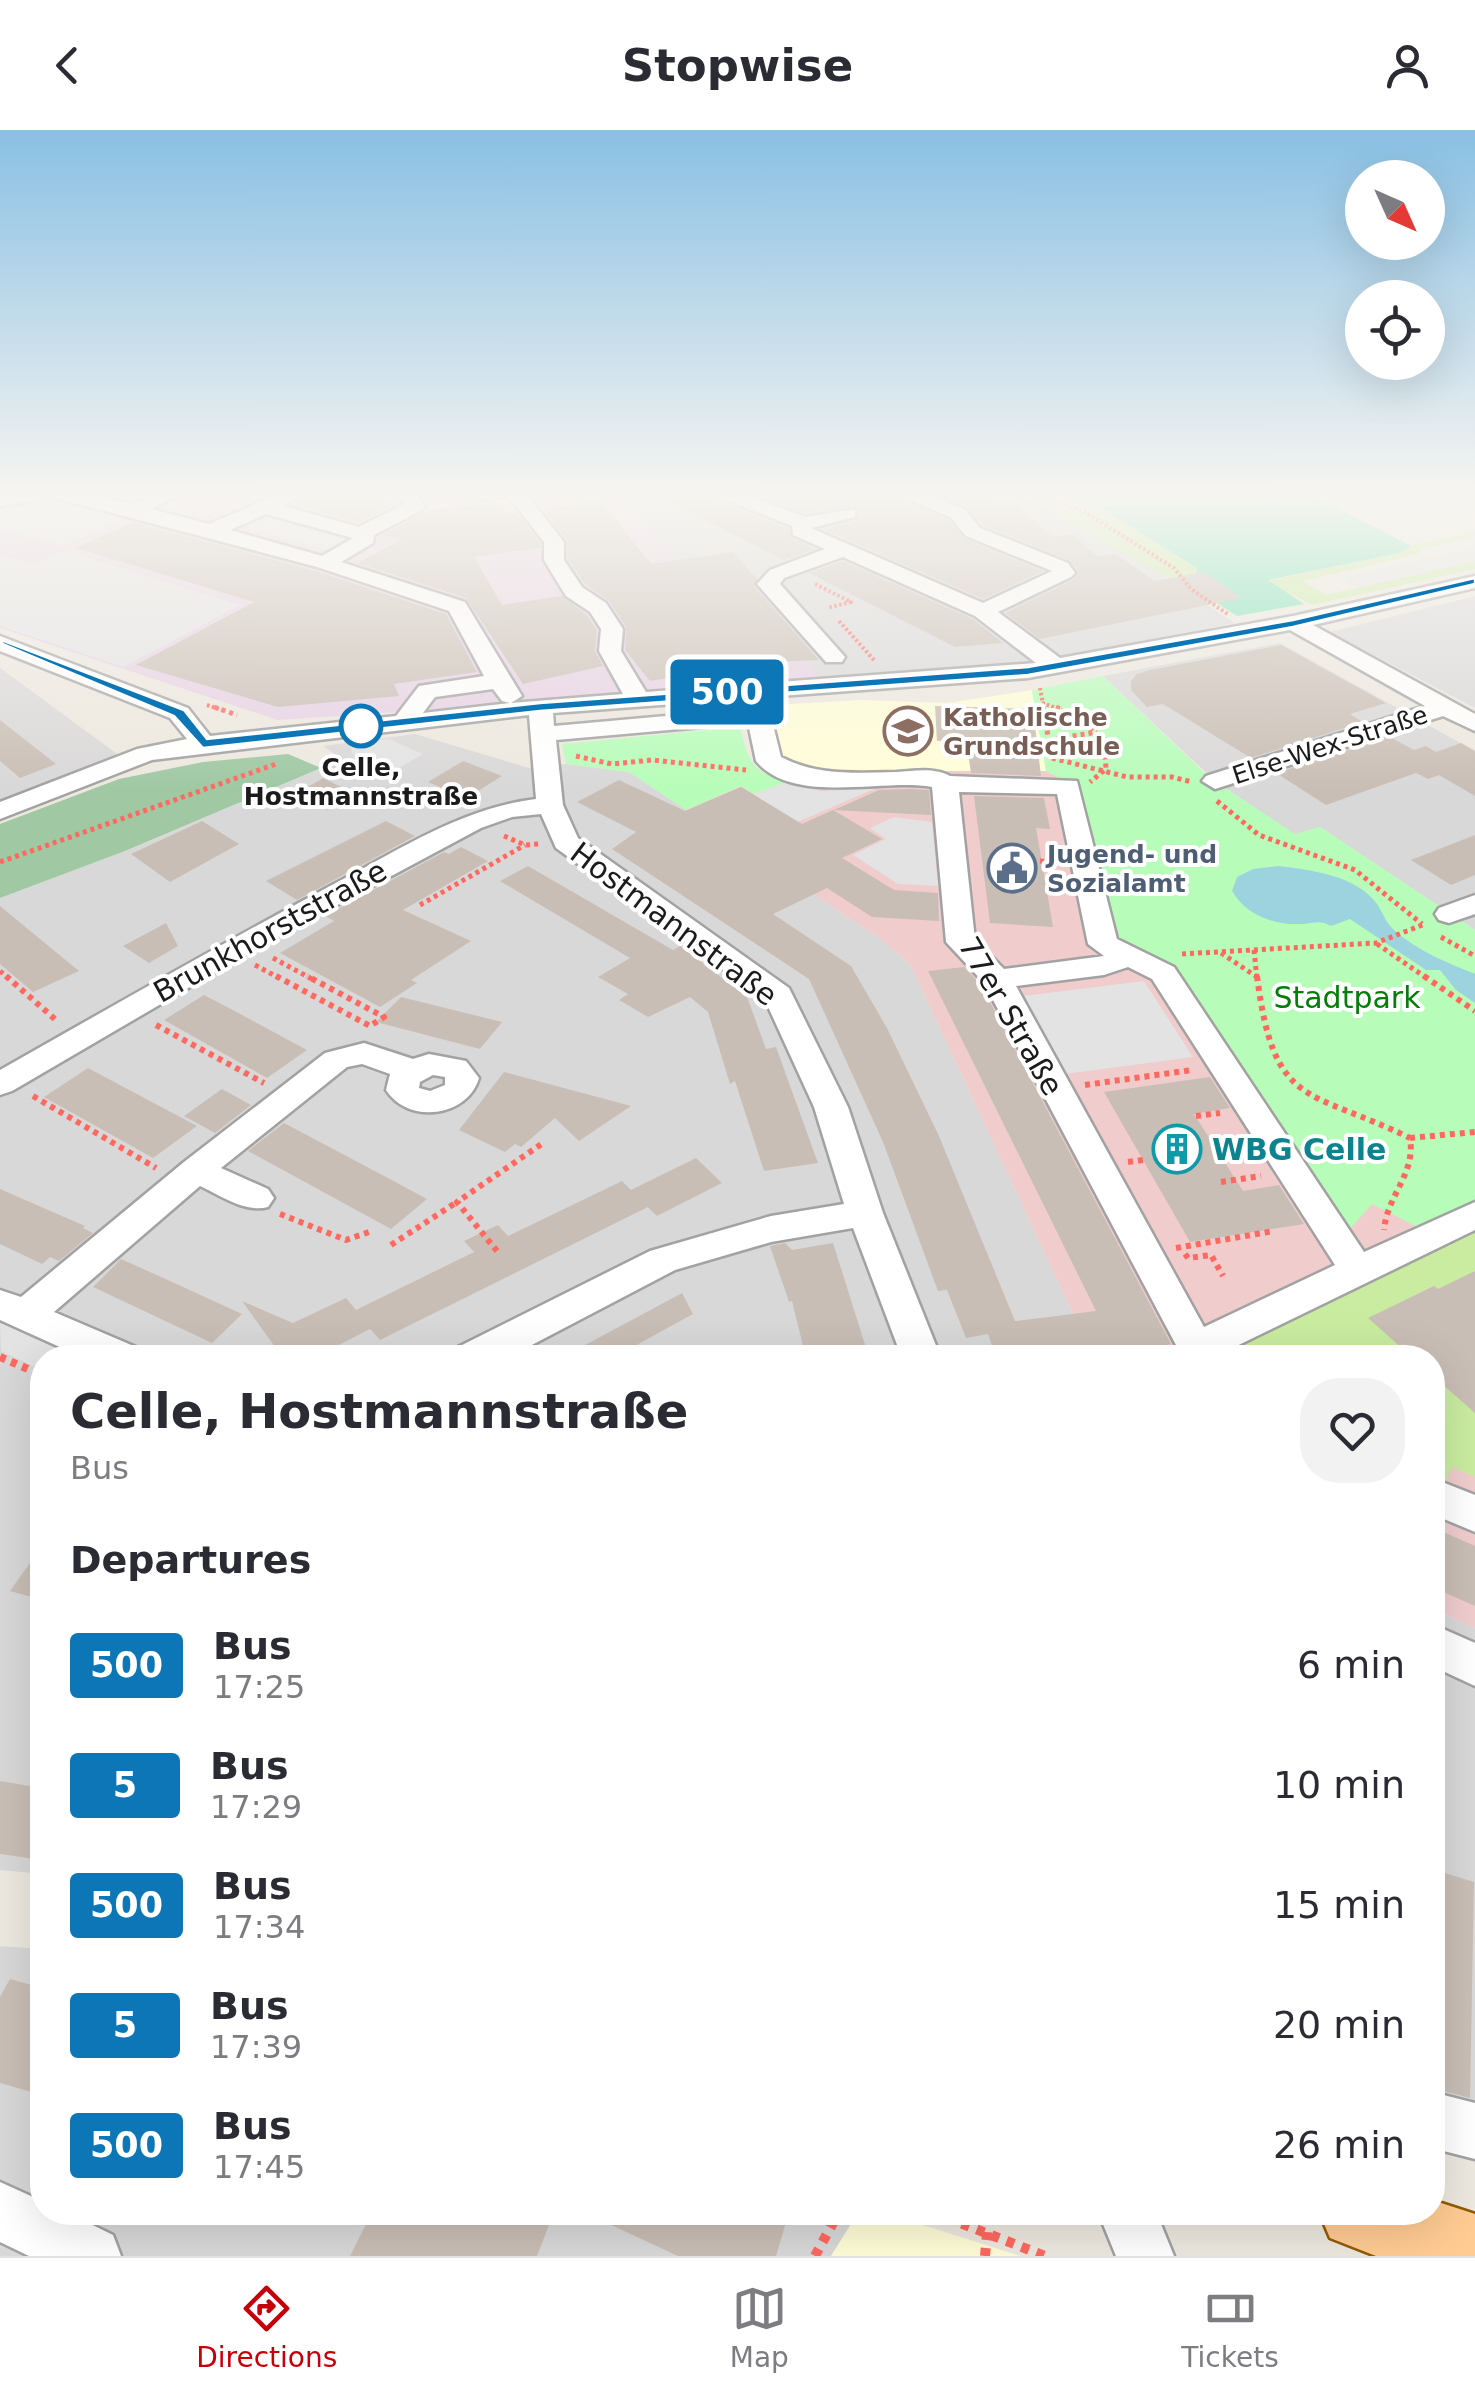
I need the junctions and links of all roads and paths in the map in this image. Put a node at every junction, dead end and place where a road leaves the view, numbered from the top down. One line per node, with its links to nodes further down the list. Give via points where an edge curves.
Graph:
1 (417, 593): 18 (street, via 457,606)
2 (577, 593): 19 (street, via 612,629 610,651)
3 (776, 593): 15 (street)
4 (834, 593): 10 (path, via 851,602)
5 (944, 593): 11 (street)
6 (1020, 593): 11 (street)
7 (1197, 593): 13 (path)
8 (1425, 593): 12 (street)
9 (819, 599): 10 (path)
10 (828, 608): 16 (path)
11 (983, 610): 17 (street)
12 (1293, 623): 13 (street); 23 (street)
13 (1260, 629): 17 (street)
14 (0, 644): 28 (street, via 179,713)
15 (834, 657)
16 (874, 660)
17 (1047, 676): 20 (path); 21 (street, via 977,677)
18 (499, 681): 22 (street); 24 (street, via 427,692)
19 (638, 698): 21 (street); 22 (street)
20 (1042, 702): 26 (path); 27 (path)
21 (755, 703): 29 (street); 32 (street, via 769,760)
22 (530, 708): 24 (street); 29 (street, Hostmannstraße)
23 (1444, 708): 25 (street); 36 (street, Else-Wex-Straße)
24 (404, 721): 28 (street)
25 (1475, 724)
26 (1098, 732): 27 (path); 31 (path)
27 (1049, 740): 33 (path)
28 (203, 744): 38 (street, via 146,754)
29 (545, 744): 32 (path, via 612,764 652,760); 37 (street, Hostmannstraße)
30 (281, 762): 42 (path)
31 (1106, 769): 33 (path); 33 (path, via 1083,786); 36 (path, via 1140,779 1186,778)
32 (783, 770): 35 (street, via 833,781 934,778)
33 (1059, 777): 35 (street); 50 (street, via 1103,944)
34 (0, 783): 38 (street)
35 (945, 784): 53 (street, 77er Straße, via 961,942)
36 (1209, 788): 49 (path, via 1260,835 1355,870 1423,925)
37 (550, 805): 39 (street, Brunkhorststraße); 40 (street, Hostmannstraße)
38 (11, 806)
39 (472, 822): 41 (path); 48 (street, Brunkhorststraße, via 280,911)
40 (566, 842): 41 (path); 71 (street, Hostmannstraße, via 778,995 832,1107)
41 (525, 845): 43 (path)
42 (0, 862)
43 (420, 905)
44 (1412, 929): 45 (path)
45 (1378, 943): 46 (path); 55 (path)
46 (1254, 950): 47 (path); 52 (path)
47 (1219, 952): 50 (path); 52 (path)
48 (249, 954): 48 (path, via 384,1016 370,1026); 54 (street, Brunkhorststraße)
49 (1475, 956)
50 (1128, 957): 53 (street); 57 (street, via 1163,973)
51 (0, 971): 56 (path)
52 (1258, 977): 63 (path, via 1274,1056 1291,1084 1318,1102)
53 (997, 979): 61 (street, 77er Straße)
54 (126, 1010): 56 (street, Brunkhorststraße); 60 (path)
55 (1475, 1011)
56 (76, 1038): 59 (street, Brunkhorststraße)
57 (1224, 1066): 61 (path); 81 (street)
58 (412, 1070): 67 (street, via 364,1054 336,1060)
59 (3, 1082): 66 (path)
60 (265, 1084)
61 (1054, 1089): 80 (street, 77er Straße)
62 (1475, 1132): 63 (path)
63 (1410, 1138): 78 (path, via 1416,1157 1384,1209 1384,1229)
64 (543, 1143): 70 (path)
65 (1132, 1162): 68 (path)
66 (146, 1163)
67 (196, 1170): 69 (street); 83 (street)
68 (1142, 1178)
69 (256, 1198): 73 (path, via 256,1204 346,1240)
70 (456, 1202): 76 (path); 79 (path)
71 (865, 1213): 85 (street, via 771,1228 664,1260); 86 (street, Hostmannstraße)
72 (1475, 1215): 78 (street)
73 (372, 1230)
74 (1172, 1230): 77 (path)
75 (1274, 1232): 77 (path)
76 (391, 1244)
77 (1182, 1247): 80 (path); 82 (path, via 1188,1258 1211,1255)
78 (1400, 1250): 81 (street)
79 (497, 1251)
80 (1145, 1253): 87 (street, 77er Straße)
81 (1357, 1270): 88 (street)
82 (1223, 1276)
83 (12, 1310): 84 (street)
84 (92, 1345)
85 (497, 1345)
86 (917, 1345)
87 (1191, 1345)
88 (1209, 1345)
89 (0, 1357): 90 (path)
90 (30, 1370)
91 (1445, 1501): 92 (street)
92 (1475, 1514)
93 (1445, 1651): 94 (street)
94 (1475, 1666)
95 (1445, 2123): 96 (street)
96 (1475, 2131)
97 (0, 2212): 105 (street)
98 (833, 2225): 106 (path)
99 (964, 2225): 103 (path)
100 (988, 2225): 103 (path)
101 (1133, 2225): 109 (street)
102 (1395, 2225): 104 (main road)
103 (987, 2234): 107 (path); 108 (path)
104 (1475, 2252)
105 (92, 2256)
106 (816, 2256)
107 (984, 2256)
108 (1045, 2256)
109 (1146, 2256)

